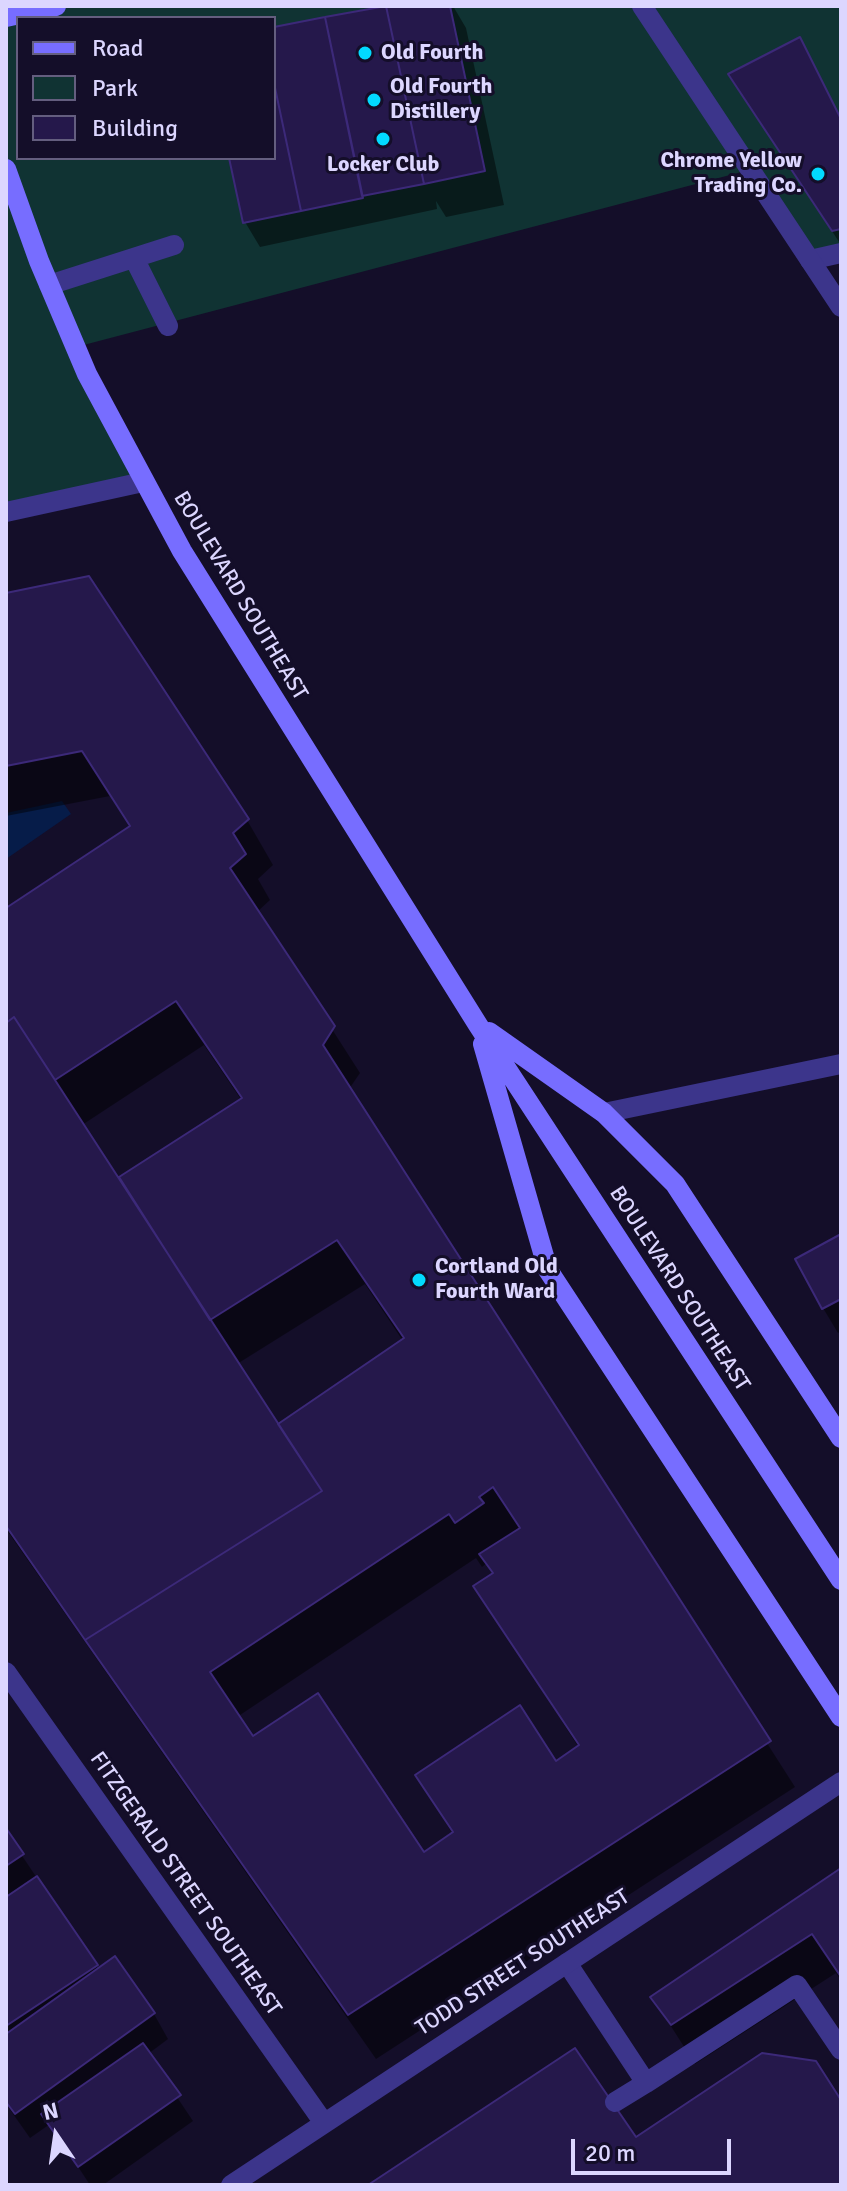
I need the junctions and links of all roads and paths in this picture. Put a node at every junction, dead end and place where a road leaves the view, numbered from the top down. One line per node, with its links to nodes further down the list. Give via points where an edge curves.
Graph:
1 (56, 6): 3 (main road)
2 (642, 6): 8 (street)
3 (6, 17)
4 (6, 169): 9 (main road, BOULEVARD SOUTHEAST)
5 (174, 245): 7 (street)
6 (841, 253): 8 (street)
7 (134, 258): 9 (street); 11 (street)
8 (810, 260): 10 (street)
9 (49, 285): 12 (main road, BOULEVARD SOUTHEAST, via 87,374)
10 (841, 307)
11 (168, 326)
12 (143, 482): 13 (street); 14 (main road, BOULEVARD SOUTHEAST)
13 (6, 512)
14 (478, 1025): 16 (main road, BOULEVARD SOUTHEAST); 18 (main road, BOULEVARD SOUTHEAST); 20 (main road, via 548,1270)
15 (841, 1064): 16 (street)
16 (604, 1113): 17 (main road, BOULEVARD SOUTHEAST, via 675,1184)
17 (841, 1438)
18 (841, 1580)
19 (6, 1672): 26 (street, FITZGERALD STREET SOUTHEAST)
20 (841, 1717)
21 (841, 1782): 22 (street, TODD STREET SOUTHEAST)
22 (567, 1963): 24 (street); 26 (street, TODD STREET SOUTHEAST)
23 (841, 2050): 24 (street, via 797,1985)
24 (646, 2083): 25 (street)
25 (615, 2102)
26 (324, 2123): 27 (street, TODD STREET SOUTHEAST)
27 (231, 2185)

